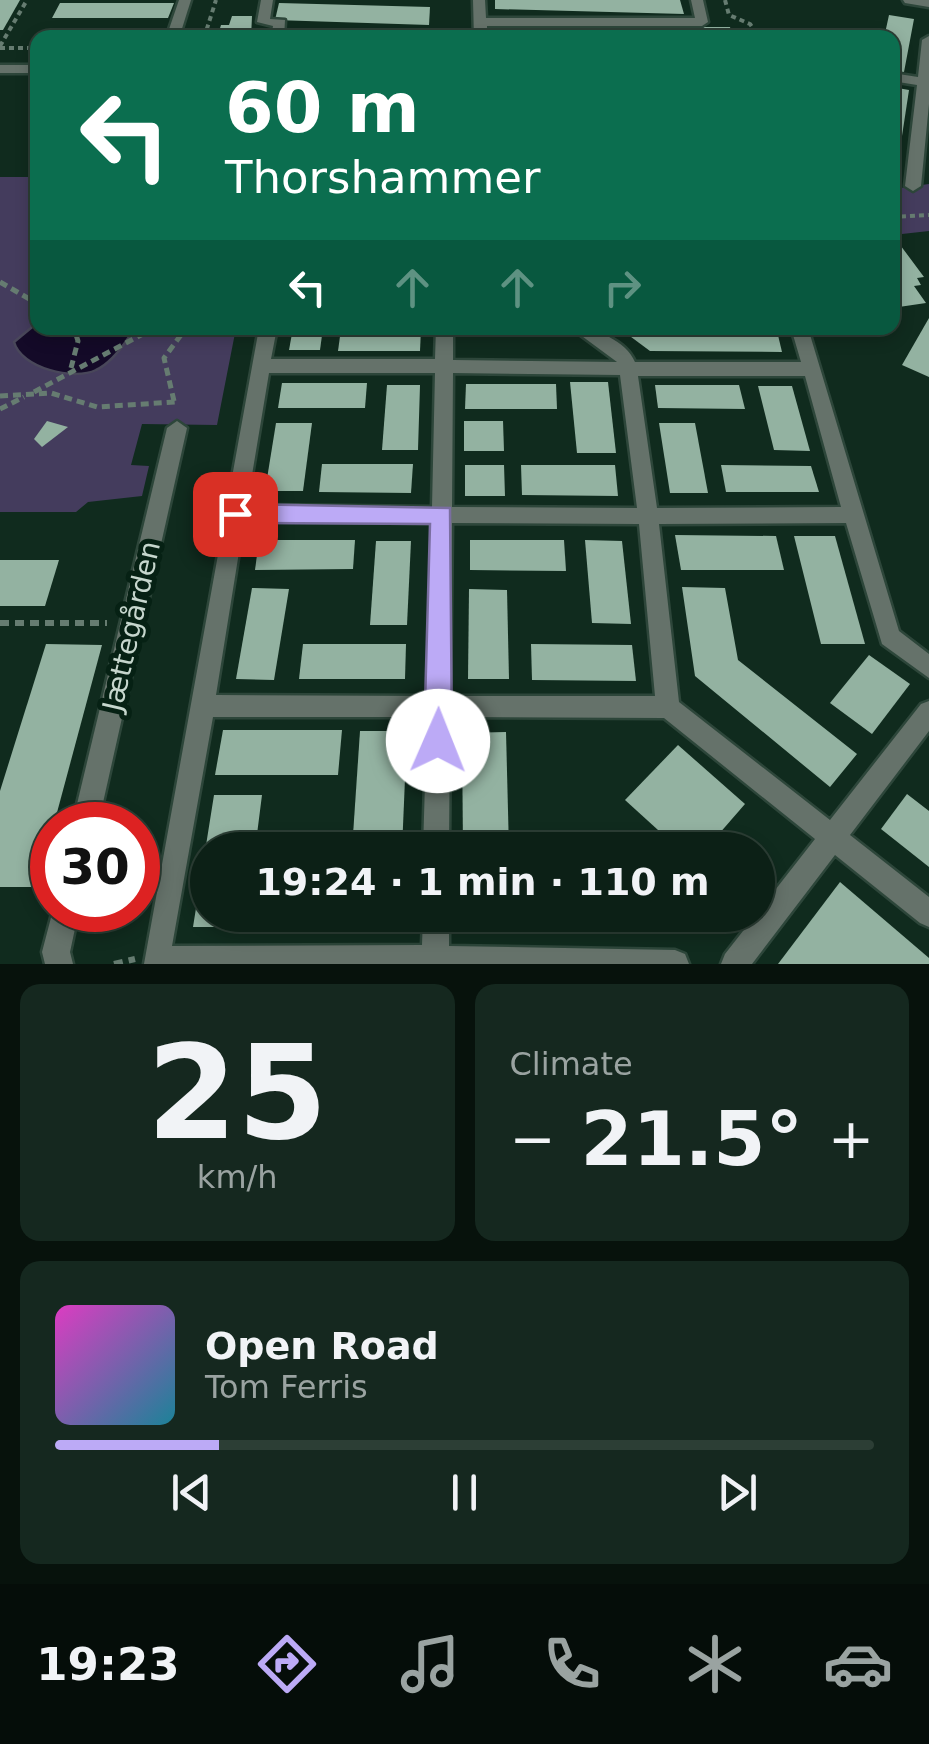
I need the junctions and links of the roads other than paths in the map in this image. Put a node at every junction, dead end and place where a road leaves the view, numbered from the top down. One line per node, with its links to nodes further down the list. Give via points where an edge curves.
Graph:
1 (186, 0): 8 (street)
2 (267, 0): 9 (street, via 262,22 280,24)
3 (479, 0): 7 (street)
4 (697, 0): 11 (street, via 702,22)
5 (909, 0): 6 (street)
6 (929, 4)
7 (480, 22): 10 (street); 11 (street)
8 (175, 30)
9 (279, 30)
10 (480, 30)
11 (673, 30)
12 (929, 40): 16 (street)
13 (0, 69): 14 (street)
14 (30, 69)
15 (900, 78): 16 (street)
16 (927, 83): 17 (street)
17 (913, 186)
18 (267, 335): 22 (street)
19 (445, 335): 23 (street)
20 (590, 335): 24 (street, via 625,358)
21 (802, 335): 25 (street)
22 (261, 366): 23 (street); 27 (street)
23 (444, 366): 24 (street); 28 (street)
24 (628, 368): 25 (street); 29 (street)
25 (812, 368): 30 (street)
26 (177, 428): 36 (street, Jættegården)
27 (235, 514): 28 (street); 33 (street)
28 (442, 515): 29 (street); 32 (street)
29 (648, 516): 30 (street); 34 (street)
30 (854, 516): 31 (street, via 890,637)
31 (929, 668)
32 (438, 705): 33 (street); 34 (street); 37 (street)
33 (203, 706): 42 (street, via 156,960)
34 (668, 707): 38 (street)
35 (929, 712): 38 (street)
36 (90, 802)
37 (436, 832)
38 (832, 841): 39 (street); 45 (street)
39 (929, 914)
40 (61, 932): 43 (street)
41 (436, 932): 42 (street)
42 (435, 959): 44 (street)
43 (59, 964)
44 (675, 964)
45 (734, 964)

